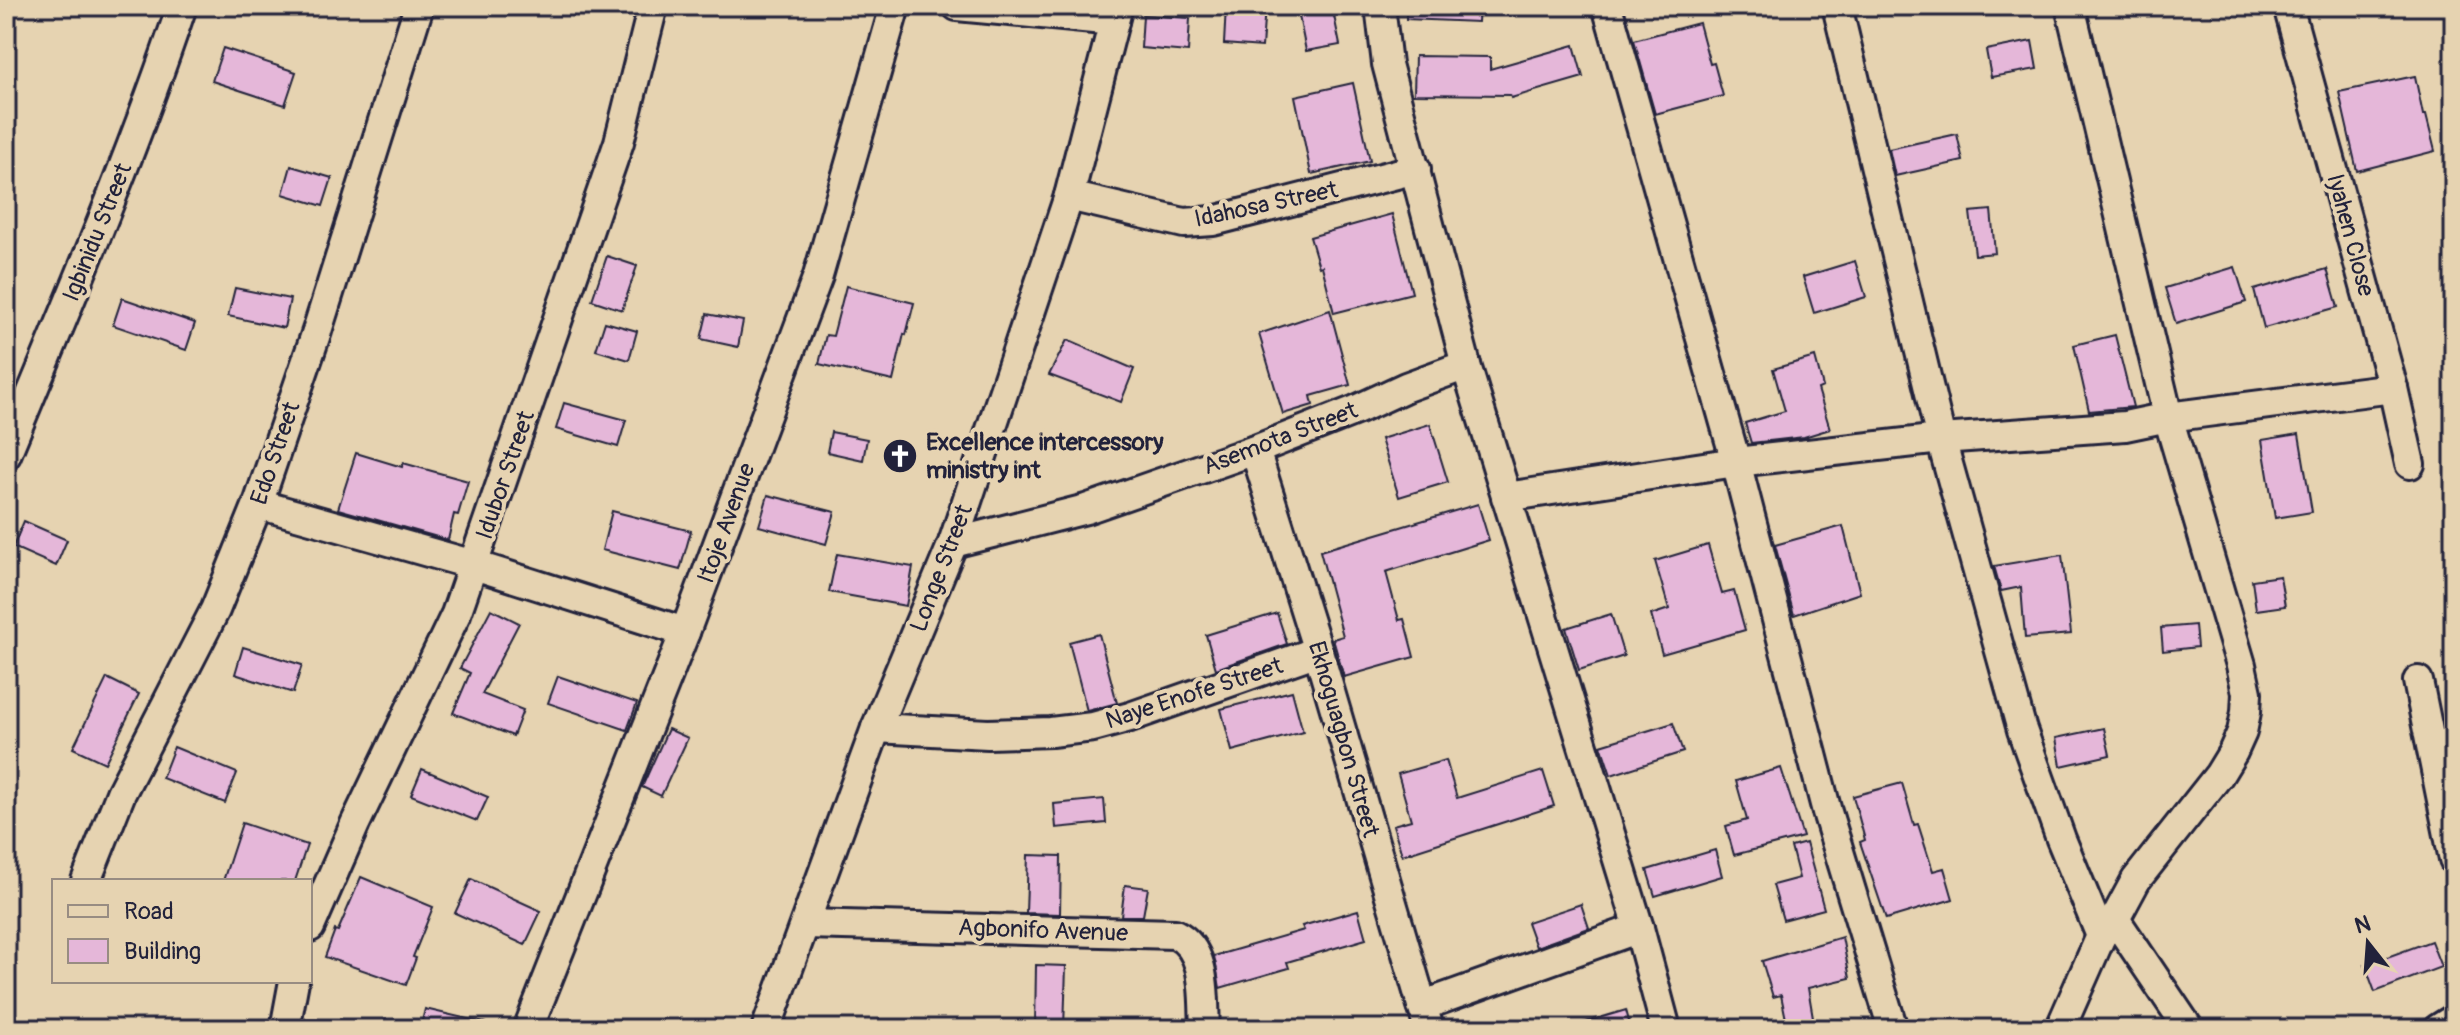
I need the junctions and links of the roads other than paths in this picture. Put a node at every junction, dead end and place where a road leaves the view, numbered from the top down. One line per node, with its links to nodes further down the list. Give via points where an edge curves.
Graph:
1 (182, 6): 19 (street, Igbinidu Street)
2 (419, 6): 23 (street, Edo Street)
3 (653, 6): 25 (street, Idubor Street, via 619,142)
4 (895, 6): 26 (street, Itoje Avenue, via 818,276)
5 (957, 6): 11 (street)
6 (1380, 6): 12 (street, via 1387,64)
7 (1607, 6): 20 (street)
8 (1837, 6): 17 (street)
9 (2070, 6): 16 (street)
10 (2288, 6): 15 (street, Iyahen Close)
11 (1116, 14): 13 (street, Longe Street)
12 (1416, 169): 13 (street, Idahosa Street, via 1213,221 1184,223); 14 (street)
13 (1069, 196): 24 (street, Longe Street)
14 (1466, 365): 18 (street, Asemota Street); 22 (street)
15 (2393, 388): 16 (street); 21 (street, Iyahen Close)
16 (2168, 417): 17 (street, via 2125,426); 35 (street, via 2241,665 2246,712 2242,732 2219,775 2136,880)
17 (1941, 439): 20 (street); 35 (street, via 2022,730 2061,839)
18 (1255, 450): 24 (street, Asemota Street, via 1086,509); 27 (street, Ekhoguagbon Street)
19 (6, 455)
20 (1736, 462): 22 (street); 44 (street, via 1827,812)
21 (2410, 464)
22 (1506, 497): 34 (street)
23 (258, 504): 25 (street); 31 (street, Edo Street, via 215,610 121,793)
24 (953, 543): 29 (street, Longe Street)
25 (474, 565): 26 (street); 32 (street, Idubor Street)
26 (685, 632): 40 (street, Itoje Avenue)
27 (1318, 651): 29 (street, Naye Enofe Street, via 1093,727 988,734); 37 (street, Ekhoguagbon Street)
28 (2418, 681): 30 (street)
29 (876, 728): 33 (street, Longe Street)
30 (2454, 860)
31 (87, 879)
32 (312, 922)
33 (806, 924): 41 (street, Longe Street); 42 (street, Agbonifo Avenue, via 1175,934 1195,952)
34 (1639, 928): 37 (street); 43 (street)
35 (2108, 928): 45 (street); 46 (street)
36 (294, 983): 39 (street)
37 (1425, 1018)
38 (2454, 1019): 47 (street)
39 (285, 1029)
40 (528, 1029)
41 (766, 1029)
42 (1205, 1029)
43 (1666, 1029)
44 (1893, 1029)
45 (2060, 1029)
46 (2189, 1029)
47 (2438, 1029)

